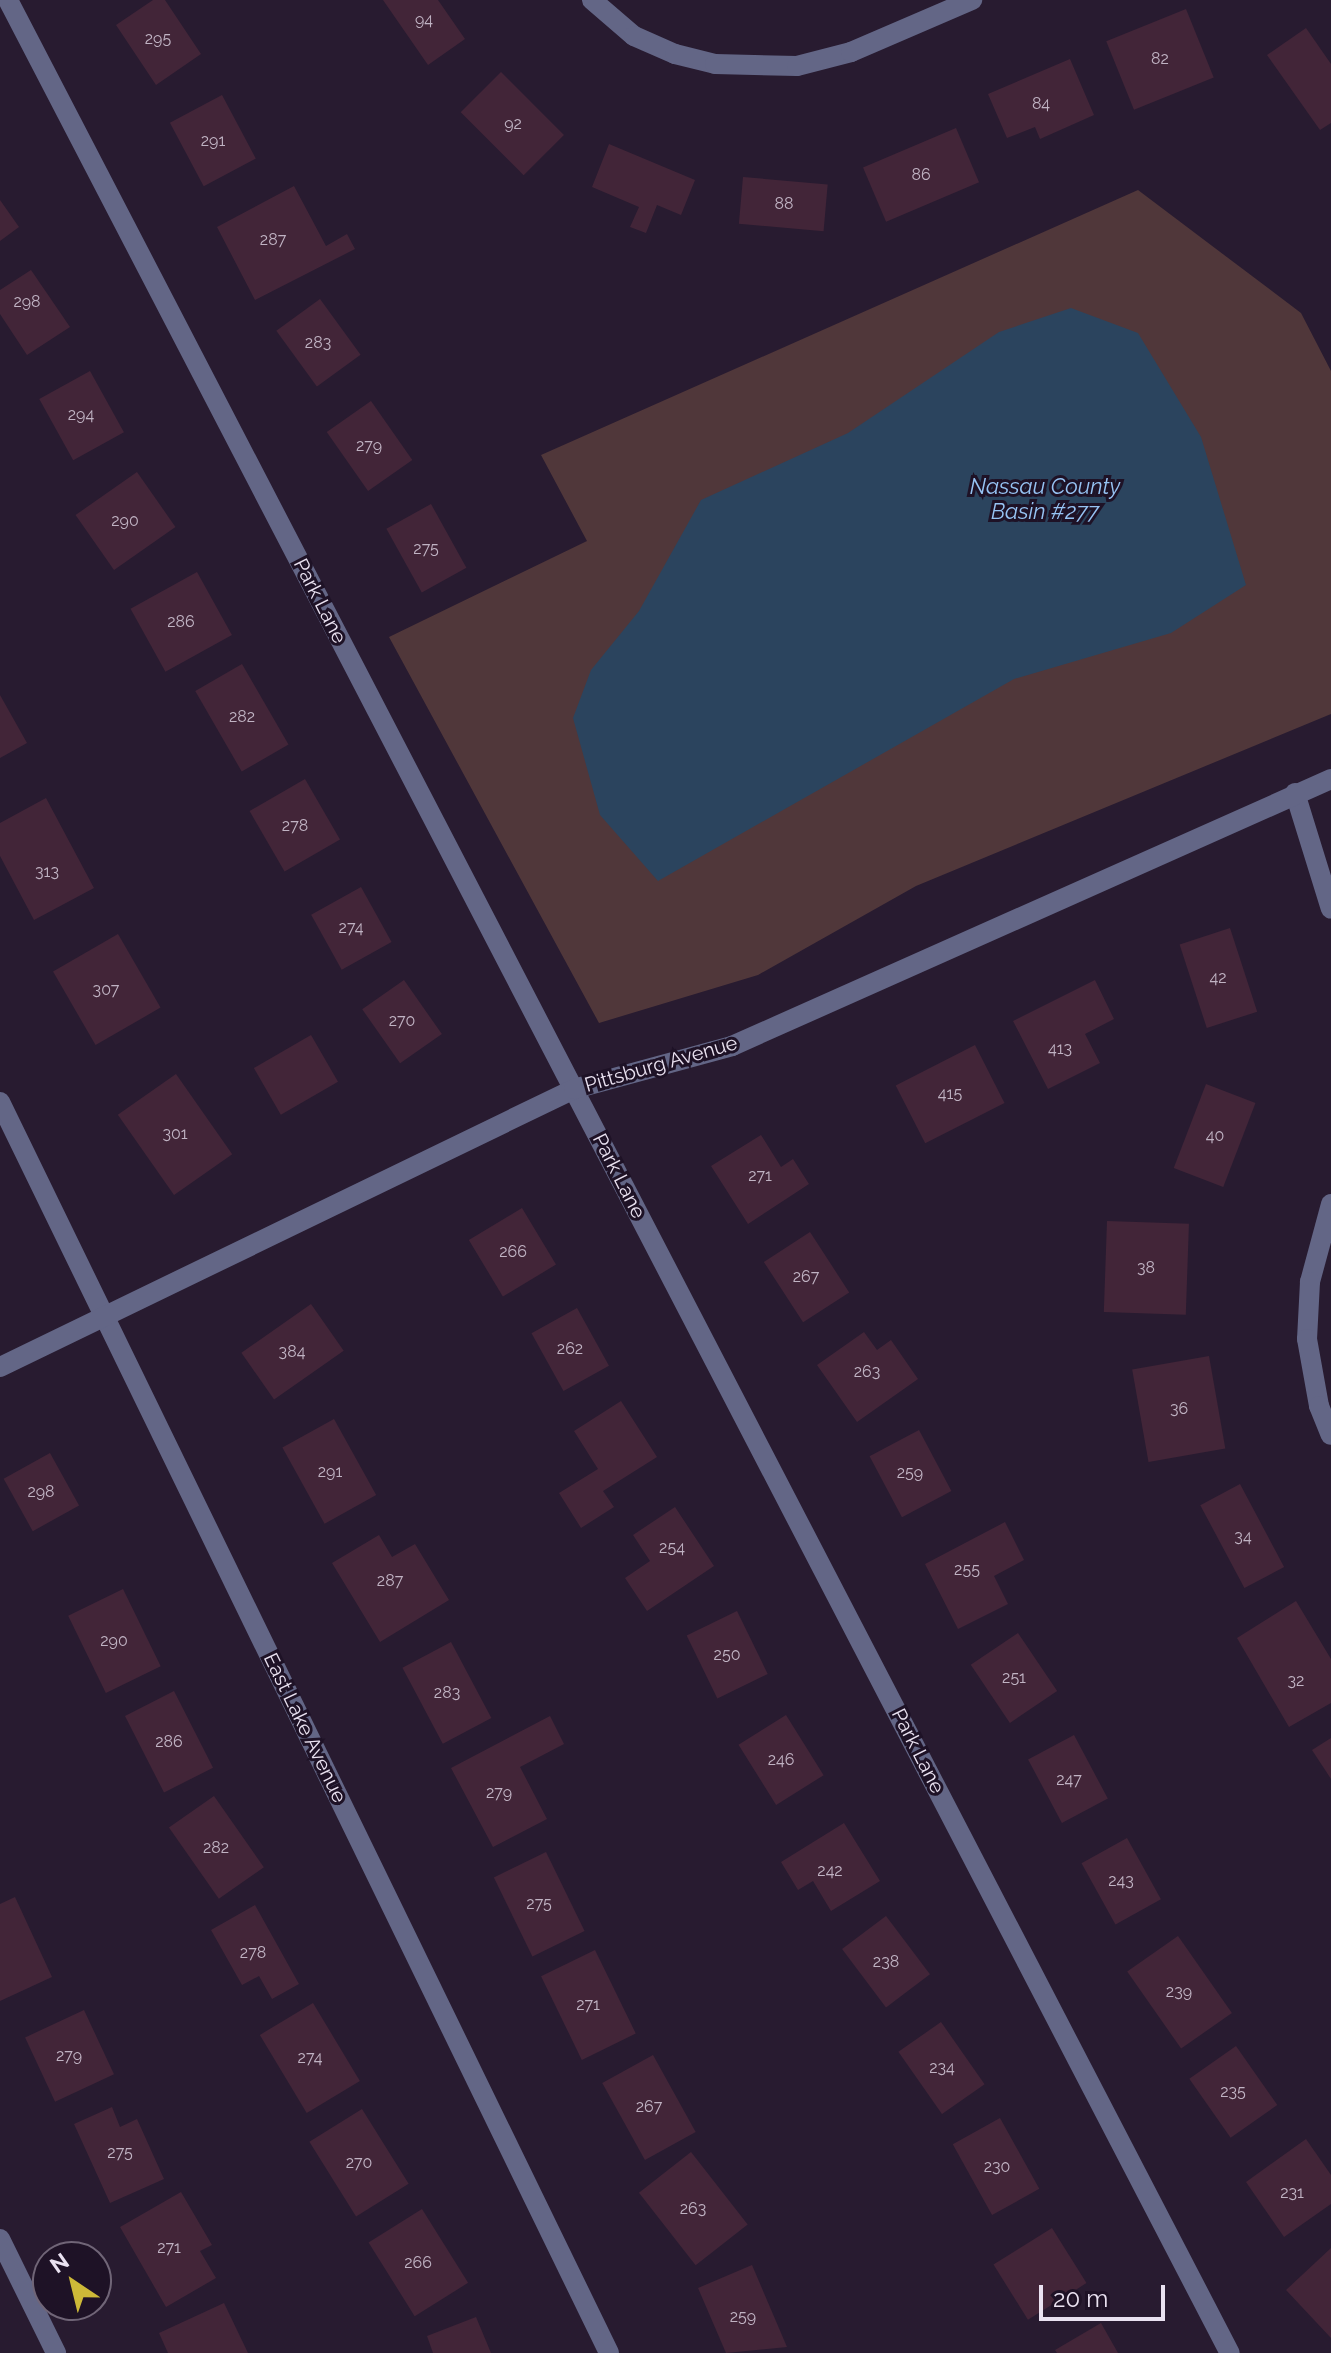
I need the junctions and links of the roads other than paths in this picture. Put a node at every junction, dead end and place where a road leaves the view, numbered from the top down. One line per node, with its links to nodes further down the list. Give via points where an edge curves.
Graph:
1 (8, 0): 7 (street, Park Lane)
2 (592, 0): 3 (street, via 634,36 675,54 715,64 797,66 851,52)
3 (972, 0)
4 (1331, 779): 5 (street, Pittsburg Avenue)
5 (1295, 793): 6 (street); 7 (street, Pittsburg Avenue, via 732,1046)
6 (1331, 909)
7 (574, 1089): 10 (street, Pittsburg Avenue); 16 (street, Park Lane)
8 (0, 1102): 10 (street, East Lake Avenue)
9 (1331, 1204): 12 (street, via 1310,1282 1307,1339 1319,1406)
10 (104, 1316): 11 (street, Pittsburg Avenue); 15 (street, East Lake Avenue)
11 (0, 1367)
12 (1331, 1435)
13 (0, 2239): 14 (street)
14 (56, 2353)
15 (609, 2353)
16 (1230, 2353)

